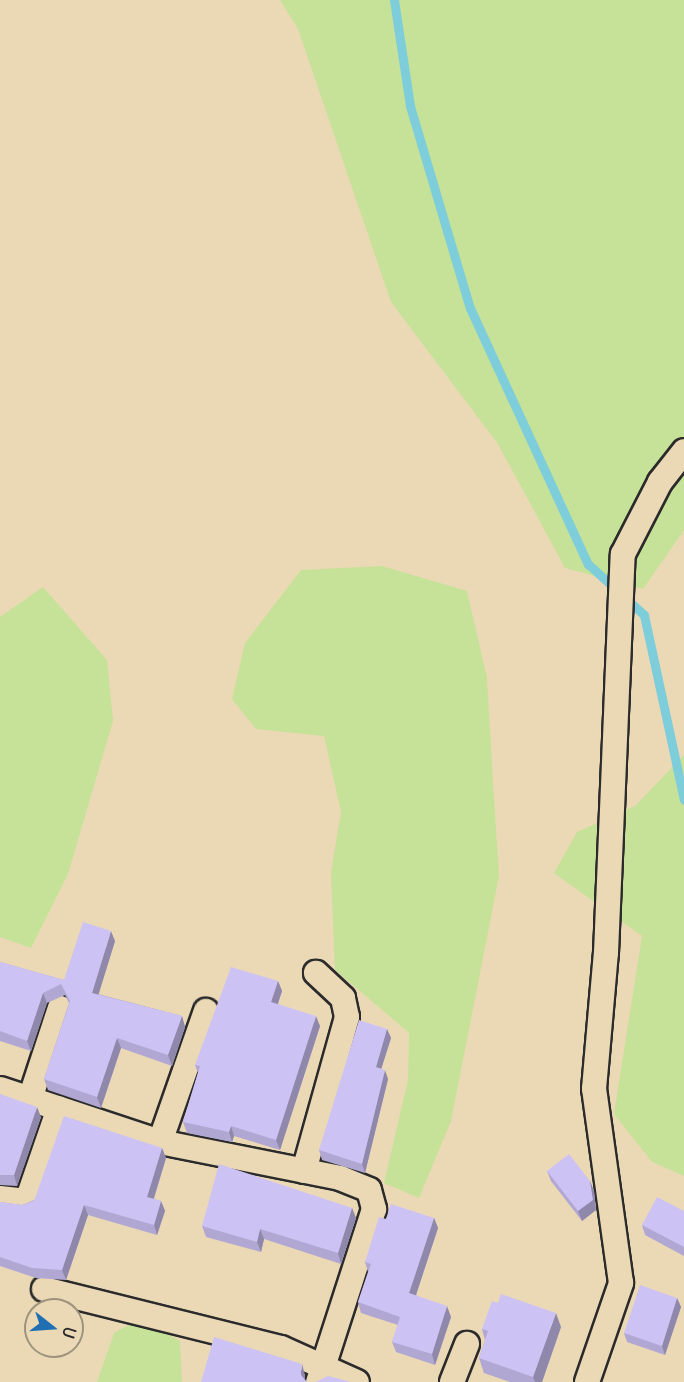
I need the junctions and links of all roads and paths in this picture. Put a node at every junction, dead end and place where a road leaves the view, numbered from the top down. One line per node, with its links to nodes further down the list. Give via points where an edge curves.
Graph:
1 (684, 451): 16 (street, via 660,482 623,554 617,619 606,953 594,1089 621,1283)
2 (315, 973): 9 (street, via 343,998 347,1017)
3 (60, 1008): 6 (street)
4 (206, 1011): 8 (street)
5 (0, 1089): 6 (street)
6 (30, 1099): 7 (street)
7 (59, 1108): 8 (street); 10 (street, via 27,1201)
8 (160, 1142): 9 (street)
9 (304, 1171): 13 (street, via 360,1184 375,1199)
10 (0, 1198)
11 (44, 1289): 13 (street, via 281,1348)
12 (467, 1344): 15 (street)
13 (321, 1374): 14 (street)
14 (357, 1382)
15 (452, 1382)
16 (587, 1382)

